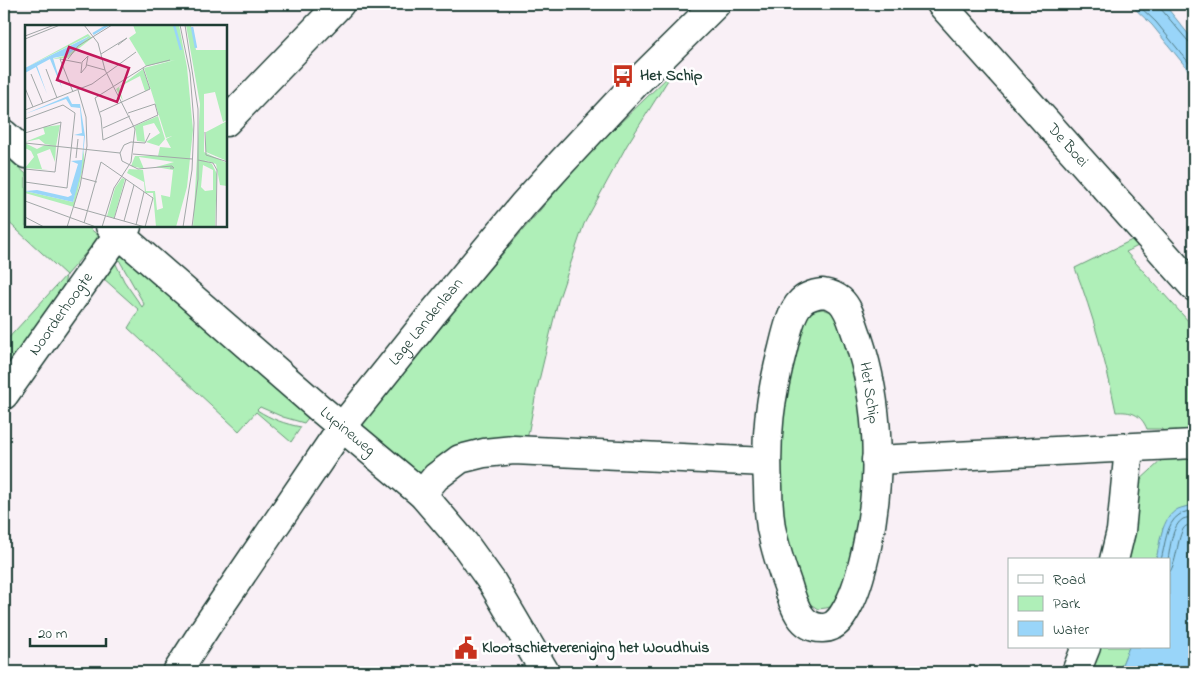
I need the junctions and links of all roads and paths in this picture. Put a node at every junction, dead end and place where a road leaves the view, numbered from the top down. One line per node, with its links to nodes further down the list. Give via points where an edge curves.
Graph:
1 (340, 4): 4 (street)
2 (716, 4): 10 (street, Lage Landenlaan, via 637,82 523,205)
3 (941, 4): 8 (street, De Boei)
4 (228, 120)
5 (4, 134): 6 (street)
6 (25, 153)
7 (118, 229): 9 (street, Noorderhoogte); 10 (street, Lupineweg)
8 (1194, 287)
9 (4, 395)
10 (342, 427): 15 (street, Lupineweg); 18 (street, Lage Landenlaan)
11 (1194, 444): 12 (street)
12 (1129, 448): 13 (street); 16 (street, via 1121,531)
13 (876, 460): 14 (street, Het Schip, via 873,519 862,569 844,614 825,629 812,627 801,618 784,576 771,527); 14 (street, Het Schip, via 874,411 862,352 847,309 841,301 823,293 807,297 794,312 771,397)
14 (766, 462): 15 (street, via 514,450 460,459 436,477)
15 (422, 494): 19 (street, Lupineweg, via 492,582)
16 (1114, 558)
17 (1086, 648): 20 (street)
18 (177, 672)
19 (545, 672)
20 (1076, 672)

